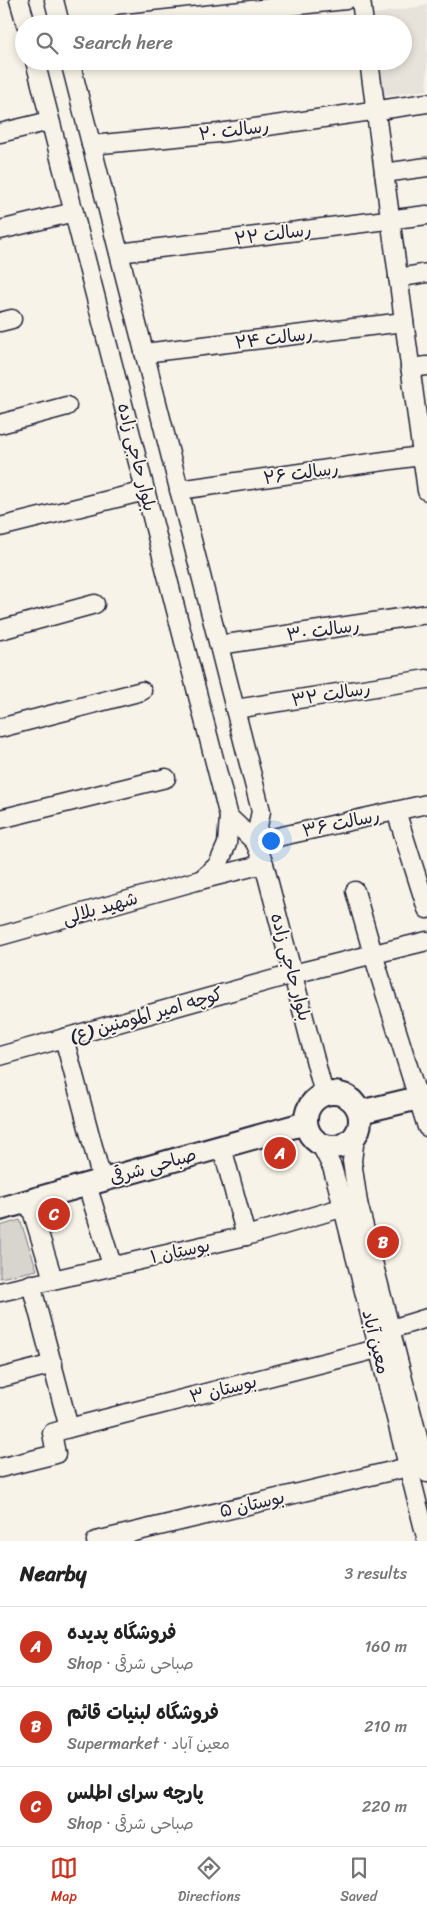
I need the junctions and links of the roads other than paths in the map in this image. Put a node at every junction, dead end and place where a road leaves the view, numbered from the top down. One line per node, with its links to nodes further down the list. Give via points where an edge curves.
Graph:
1 (19, 0): 5 (street)
2 (54, 0): 6 (street)
3 (346, 0): 7 (street)
4 (361, 0): 8 (street)
5 (23, 15)
6 (58, 15)
7 (205, 15)
8 (363, 15)
9 (37, 70): 14 (street, بلوار حاجی زاده)
10 (72, 70): 16 (street, بلوار حاجی زاده)
11 (370, 70): 13 (street)
12 (427, 103): 13 (street, رسالت ۲۰)
13 (376, 112): 16 (street, رسالت ۲۰, via 219,133); 18 (street)
14 (50, 121): 15 (street); 19 (street, بلوار حاجی زاده)
15 (0, 133)
16 (91, 145): 23 (street, بلوار حاجی زاده)
17 (427, 167): 18 (street)
18 (384, 173): 21 (street)
19 (74, 212): 22 (street); 33 (street, بلوار حاجی زاده)
20 (427, 215): 21 (street, رسالت ۲۲)
21 (390, 219): 23 (street, رسالت ۲۲); 25 (street)
22 (0, 230)
23 (119, 253): 27 (street, بلوار حاجی زاده)
24 (427, 273): 25 (street)
25 (398, 278): 26 (street)
26 (404, 322): 27 (street, رسالت ۲۴); 28 (street)
27 (144, 353): 32 (street, بلوار حاجی زاده)
28 (419, 367): 31 (street)
29 (66, 406): 30 (street)
30 (0, 424)
31 (425, 455): 32 (street, رسالت ۲۶); 34 (street)
32 (179, 490): 39 (street, بلوار حاجی زاده)
33 (138, 492): 35 (street); 47 (street, بلوار حاجی زاده)
34 (427, 492)
35 (0, 527)
36 (95, 604): 38 (street)
37 (427, 614): 39 (street, رسالت ۳۰)
38 (0, 630)
39 (219, 645): 42 (street, بلوار حاجی زاده)
40 (427, 679): 42 (street, رسالت ۳۲)
41 (142, 692): 43 (street)
42 (235, 709): 49 (street, بلوار حاجی زاده, via 261,811)
43 (0, 728)
44 (166, 778): 48 (street)
45 (427, 804): 46 (street, رسالت ۳۶)
46 (396, 811): 49 (street, رسالت ۳۶); 53 (street)
47 (228, 817): 49 (street, بلوار حاجی زاده); 51 (street, via 227,844 218,865)
48 (0, 819)
49 (255, 842): 50 (street, بلوار حاجی زاده)
50 (264, 864): 51 (street, شهید بلالی); 57 (street, بلوار حاجی زاده)
51 (200, 880): 54 (street, شهید بلالی)
52 (355, 891): 56 (street)
53 (427, 909)
54 (1, 933)
55 (427, 941): 56 (street, کوچه امیر المومنین (ع))
56 (372, 954): 57 (street, کوچه امیر المومنین (ع)); 61 (street)
57 (293, 974): 58 (street, کوچه امیر المومنین (ع)); 60 (street, بلوار حاجی زاده)
58 (64, 1038): 59 (street, کوچه امیر المومنین (ع)); 68 (street)
59 (0, 1056)
60 (324, 1094): 62 (main road, via 342,1093 356,1104); 63 (main road, via 310,1105)
61 (422, 1097): 62 (main road); 64 (street)
62 (360, 1112): 65 (main road, via 361,1121)
63 (306, 1123): 66 (main road, via 308,1132); 67 (main road, صباحی شرقی)
64 (427, 1127)
65 (355, 1137): 66 (main road, via 339,1146); 70 (street, معین آباد)
66 (321, 1145): 70 (street, معین آباد)
67 (222, 1147): 68 (main road, صباحی شرقی); 72 (street)
68 (95, 1183): 69 (main road, صباحی شرقی); 73 (street)
69 (29, 1201): 71 (main road, صباحی شرقی); 74 (street)
70 (349, 1205): 72 (street, بوستان ۱); 78 (street, معین آباد); 79 (street, معین آباد)
71 (0, 1209)
72 (246, 1236): 73 (street, بوستان ۱)
73 (112, 1265): 74 (street, بوستان ۱)
74 (53, 1279): 75 (street, بوستان ۱)
75 (31, 1284): 76 (street, بوستان ۱); 80 (street)
76 (0, 1292)
77 (427, 1318): 78 (street)
78 (391, 1329): 85 (street, معین آباد)
79 (377, 1350): 82 (street, بوستان ۳); 83 (street, معین آباد)
80 (53, 1364): 81 (street); 82 (street)
81 (0, 1378)
82 (69, 1428): 84 (street, via 52,1433 56,1454)
83 (408, 1467): 86 (street, بوستان ۵); 87 (street, معین آباد)
84 (0, 1468)
85 (427, 1473)
86 (96, 1541)
87 (426, 1541)

